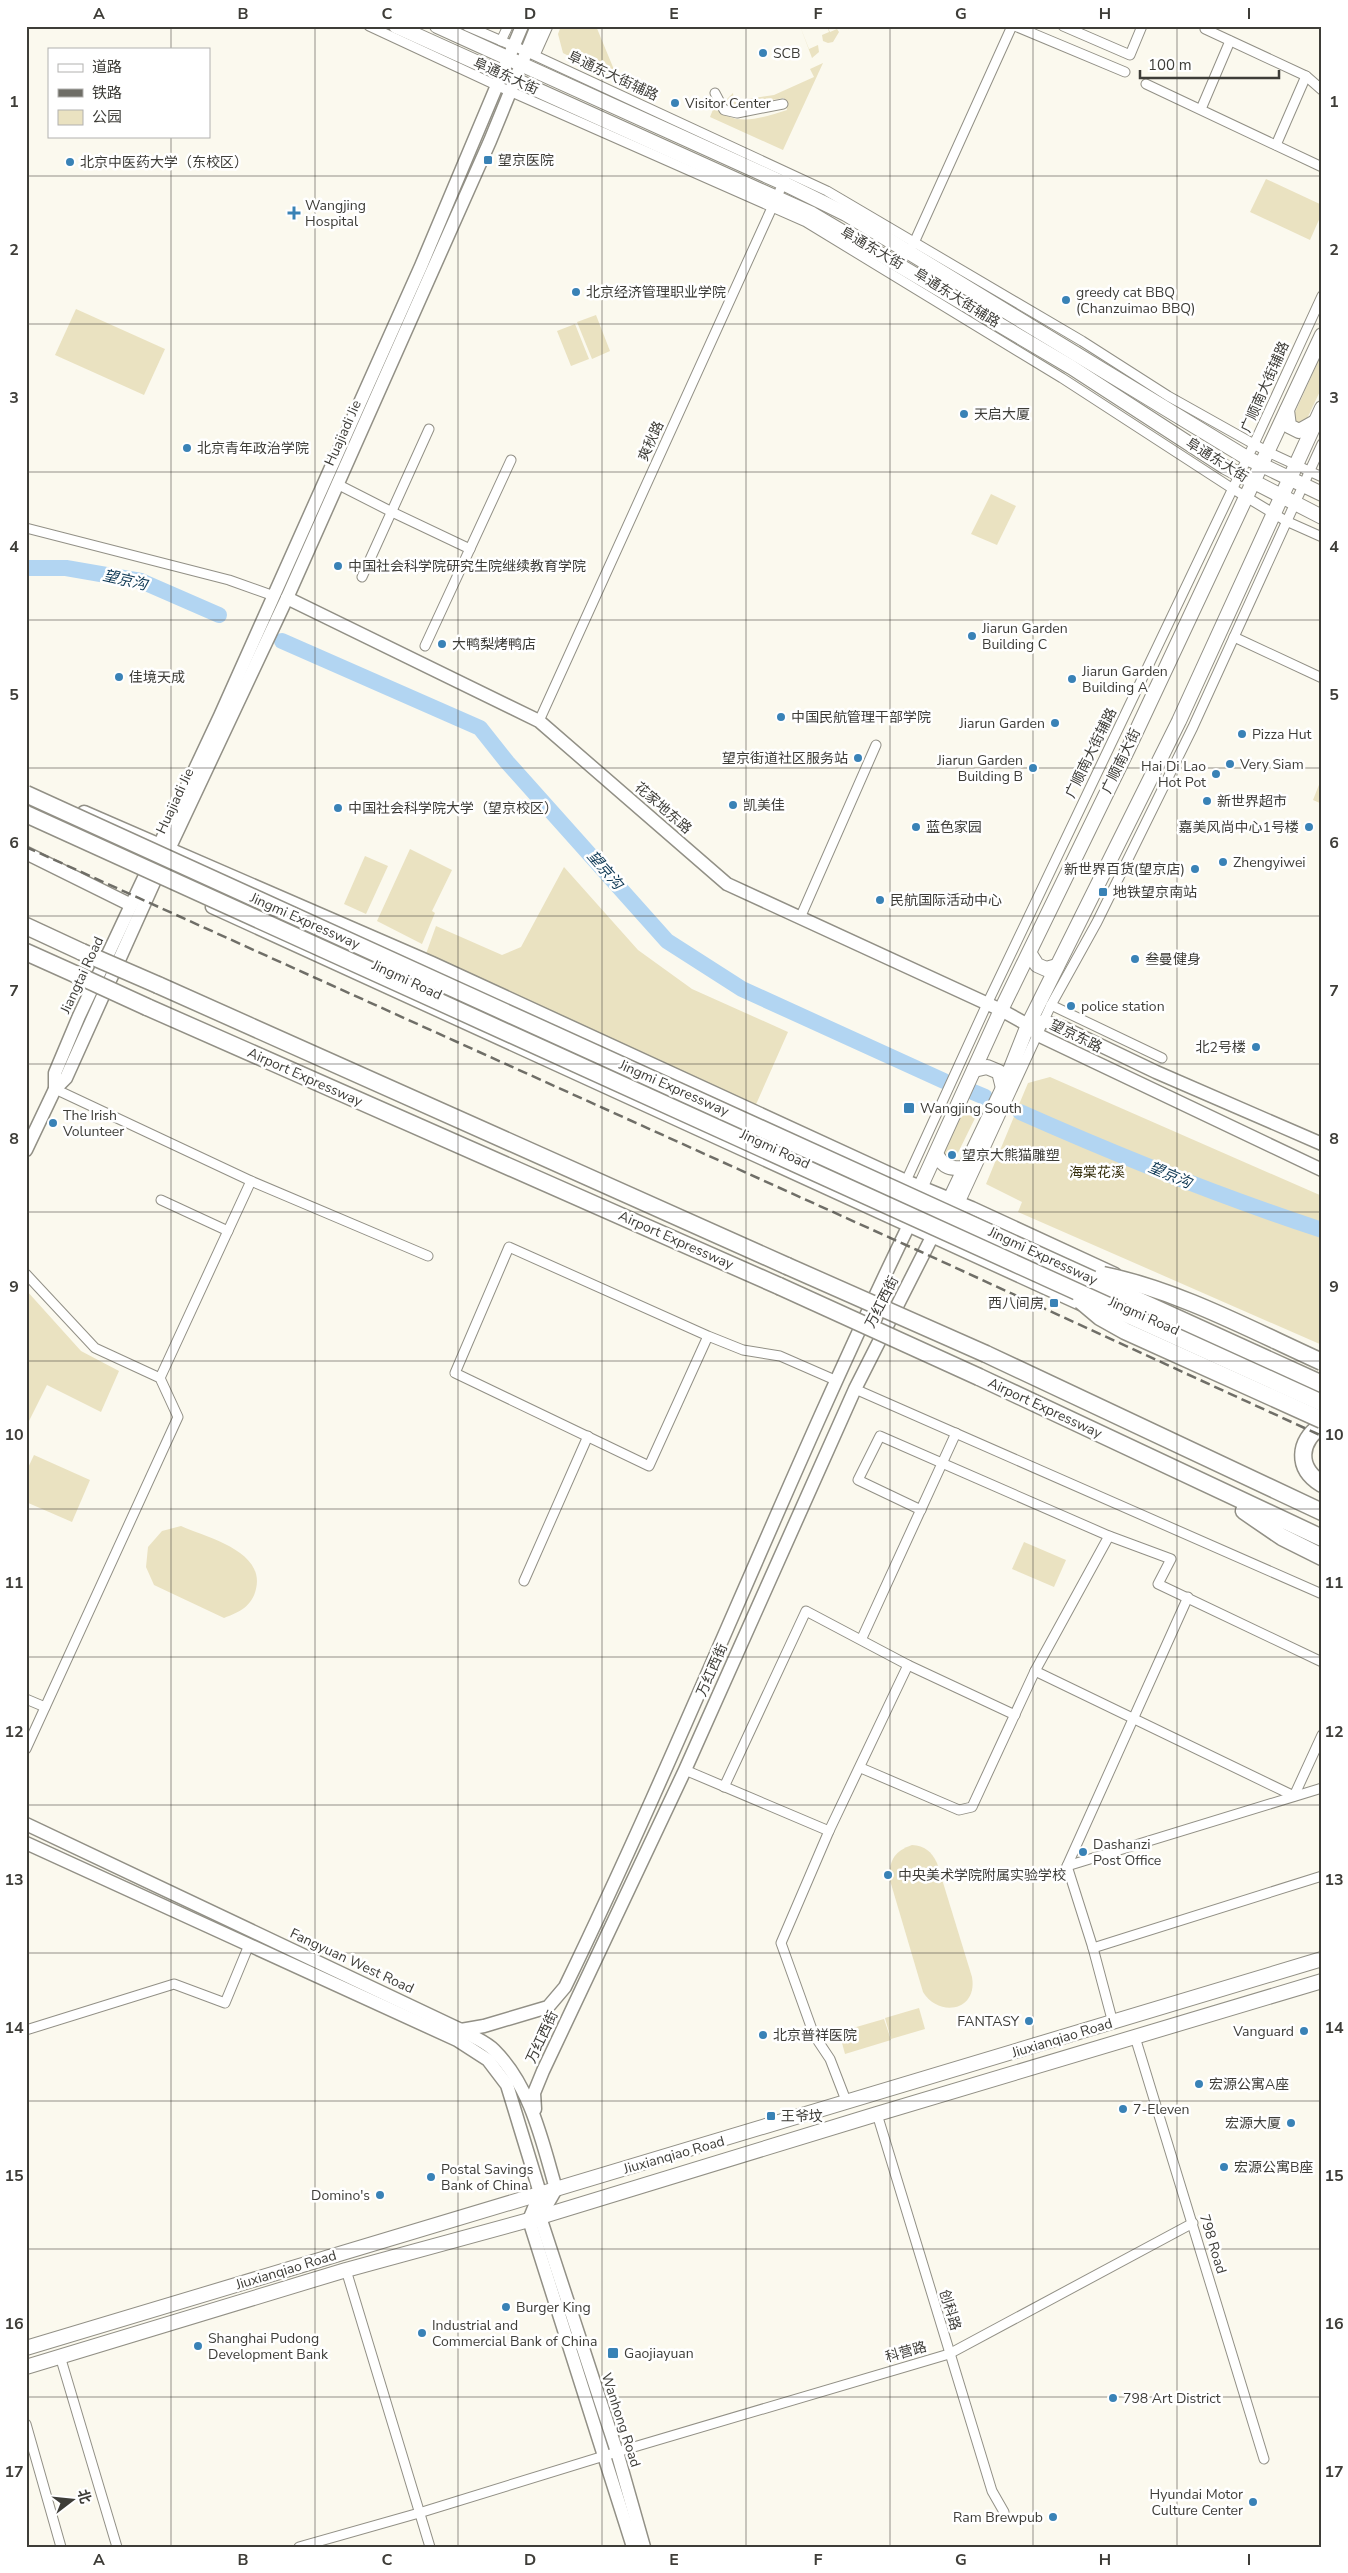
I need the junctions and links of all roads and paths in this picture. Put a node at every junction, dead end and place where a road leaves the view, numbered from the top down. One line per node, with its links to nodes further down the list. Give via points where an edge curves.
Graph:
1 (369, 26): 18 (street)
2 (396, 26): 18 (main road, 阜通东大街)
3 (437, 26): 15 (main road, 阜通东大街)
4 (467, 26): 13 (street, 阜通东大街辅路)
5 (508, 26): 13 (street)
6 (522, 26): 15 (main road, Huajiadi Jie)
7 (536, 26): 15 (main road, Huajiadi Jie)
8 (548, 26): 15 (street)
9 (1014, 26): 16 (street); 28 (street)
10 (1063, 26): 11 (street, via 1130,55)
11 (1142, 26)
12 (1205, 29): 14 (street)
13 (501, 41): 15 (street, 阜通东大街辅路)
14 (1230, 41): 17 (street); 23 (street)
15 (521, 55): 18 (main road, Huajiadi Jie); 26 (main road, 阜通东大街); 26 (street, 阜通东大街辅路, via 678,116)
16 (1125, 72)
17 (1306, 76): 20 (street); 24 (street)
18 (506, 83): 27 (main road, 阜通东大街); 47 (main road, Huajiadi Jie); 62 (main road, Huajiadi Jie)
19 (1146, 84): 23 (street)
20 (1322, 90)
21 (715, 92): 22 (street, via 724,110 737,113)
22 (783, 104)
23 (1201, 108): 24 (street)
24 (1276, 145): 25 (street)
25 (1322, 167)
26 (786, 177): 27 (street, 爽秋路); 28 (main road, 阜通东大街, via 846,214)
27 (773, 203): 43 (main road, 阜通东大街, via 812,214 907,268 1071,367); 49 (street, 阜通东大街辅路, via 1062,378); 67 (street, 爽秋路)
28 (912, 246): 35 (street, 阜通东大街辅路); 38 (main road, 阜通东大街)
29 (1322, 296): 35 (street, 广顺南大街辅路)
30 (1322, 335): 32 (main road, 广顺南大街)
31 (1322, 408): 33 (main road)
32 (1287, 410): 33 (main road, via 1289,426 1299,431); 37 (main road, 广顺南大街)
33 (1316, 422): 40 (main road)
34 (429, 430): 54 (street)
35 (1254, 444): 37 (street, 阜通东大街辅路); 38 (street, 广顺南大街辅路)
36 (1322, 444): 42 (street)
37 (1268, 452): 40 (street, 阜通东大街辅路); 41 (main road, 广顺南大街)
38 (1247, 458): 41 (main road, 阜通东大街); 43 (street, 广顺南大街辅路)
39 (511, 460): 60 (street)
40 (1296, 465): 42 (street, 阜通东大街辅路); 45 (main road)
41 (1261, 466): 45 (main road, 阜通东大街); 46 (main road, 广顺南大街)
42 (1309, 471): 44 (street, 阜通东大街辅路); 48 (street)
43 (1240, 475): 46 (main road, 阜通东大街); 49 (street, 广顺南大街辅路)
44 (1322, 477)
45 (1290, 479): 48 (main road, 阜通东大街); 52 (main road)
46 (1254, 483): 51 (main road, 广顺南大街); 52 (main road, 阜通东大街)
47 (337, 484): 54 (street); 63 (main road, Huajiadi Jie)
48 (1303, 485): 50 (main road, 阜通东大街); 53 (street)
49 (1233, 489): 51 (street, 阜通东大街辅路); 82 (street, 广顺南大街辅路)
50 (1322, 494)
51 (1247, 498): 55 (street, 阜通东大街辅路); 80 (main road, 广顺南大街)
52 (1281, 498): 53 (main road, 阜通东大街); 55 (main road)
53 (1294, 505): 56 (main road, 阜通东大街); 57 (street)
54 (392, 512): 60 (street); 61 (street)
55 (1273, 512): 57 (street, 阜通东大街辅路); 81 (main road, via 1179,722)
56 (1322, 517)
57 (1286, 521): 59 (street, 阜通东大街辅路); 64 (street)
58 (26, 528): 62 (street, via 229,580)
59 (1322, 537)
60 (470, 548): 65 (street)
61 (362, 577)
62 (274, 596): 73 (main road, Huajiadi Jie)
63 (287, 598): 67 (main road, 花家地东路); 73 (main road, Huajiadi Jie)
64 (1234, 637): 66 (street); 83 (street, via 1097,922)
65 (425, 646)
66 (1322, 678)
67 (539, 721): 77 (main road, 花家地东路, via 727,884)
68 (876, 745): 77 (street)
69 (26, 787): 73 (main road, Jingmi Road)
70 (26, 794): 105 (highway, Jingmi Expressway, bridge)
71 (26, 814): 107 (highway, Jingmi Expressway, bridge)
72 (26, 823): 75 (main road, Jingmi Road)
73 (164, 847): 75 (main road); 97 (main road, Jingmi Road, via 432,963)
74 (26, 853): 76 (main road)
75 (149, 878): 76 (main road, Jiangtai Road); 90 (main road, Jiangtai Road, via 66,1078); 101 (main road, Jingmi Road)
76 (131, 905): 90 (main road, Jiangtai Road, via 55,1073)
77 (800, 918): 82 (main road, 花家地东路)
78 (26, 926): 125 (highway, Airport Expressway, bridge, via 986,1354)
79 (26, 952): 123 (highway, Airport Expressway, bridge, via 779,1286)
80 (1030, 954): 81 (main road, via 1037,966 1046,969); 84 (main road, 广顺南大街)
81 (1057, 966): 86 (main road)
82 (987, 1004): 84 (main road, 花家地东路); 97 (street, 广顺南大街辅路)
83 (1051, 1004): 85 (street); 87 (street)
84 (1002, 1010): 86 (main road, 花家地东路); 88 (main road, 广顺南大街)
85 (1044, 1021): 86 (main road, 望京东路); 91 (main road, 望京东路)
86 (1033, 1030): 89 (main road); 95 (main road, 望京东路); 100 (street)
87 (1162, 1058)
88 (974, 1070): 89 (main road, via 987,1067 999,1072); 93 (main road, 广顺南大街)
89 (1003, 1088): 94 (main road)
90 (55, 1089): 92 (main road, Jiangtai Road); 96 (street)
91 (1322, 1144)
92 (26, 1150)
93 (936, 1154): 94 (main road, via 942,1165 951,1169); 98 (main road, 广顺南大街)
94 (966, 1168): 100 (main road)
95 (1322, 1170)
96 (251, 1181): 102 (street); 104 (street)
97 (906, 1181): 98 (main road, Jingmi Road); 101 (street, 广顺南大街辅路)
98 (920, 1188): 100 (main road, Jingmi Road); 101 (main road, 广顺南大街)
99 (161, 1200): 102 (street)
100 (956, 1202): 103 (main road); 110 (main road, Jingmi Road)
101 (908, 1227): 103 (main road, Jingmi Road); 112 (main road, 万红西街)
102 (228, 1231): 111 (street)
103 (932, 1237): 114 (main road, 万红西街); 116 (main road, Jingmi Road)
104 (428, 1256)
105 (1071, 1269): 109 (highway, bridge, via 1146,1287 1205,1309); 113 (highway, Jingmi Expressway, bridge)
106 (26, 1274): 111 (street, via 95,1348)
107 (1064, 1287): 115 (highway, Jingmi Expressway, bridge); 117 (highway, bridge, via 1100,1317 1125,1331)
108 (708, 1336): 112 (street, via 743,1350 780,1356); 120 (street, via 649,1466); 120 (street, via 509,1247 455,1373)
109 (1322, 1362)
110 (1322, 1369)
111 (160, 1378): 137 (street, via 178,1417)
112 (835, 1380): 158 (main road, 万红西街, via 706,1677 565,1987 548,2007)
113 (1322, 1384)
114 (855, 1389): 119 (street); 143 (main road, 万红西街)
115 (1322, 1403)
116 (1322, 1414)
117 (1322, 1420)
118 (1322, 1425): 122 (highway, via 1311,1435 1303,1454 1309,1475)
119 (956, 1433): 121 (street); 130 (street)
120 (588, 1436): 129 (street)
121 (944, 1464): 124 (street); 124 (street, via 880,1436 862,1471 858,1480); 126 (street)
122 (1322, 1484)
123 (1209, 1486): 127 (highway, Airport Expressway); 128 (highway, via 1282,1537)
124 (921, 1510): 132 (street)
125 (1322, 1512)
126 (1109, 1536): 131 (street, via 1171,1559 1158,1584); 135 (street)
127 (1322, 1538)
128 (1322, 1557)
129 (524, 1581)
130 (1322, 1594)
131 (1188, 1597): 133 (street); 139 (street)
132 (862, 1638): 134 (street); 144 (street, via 806,1611)
133 (1322, 1662)
134 (908, 1665): 138 (street); 142 (street)
135 (1036, 1672): 138 (street); 139 (street)
136 (26, 1698): 137 (street)
137 (45, 1707): 141 (street)
138 (1015, 1715): 142 (street, via 972,1807 959,1810)
139 (1132, 1720): 146 (street); 150 (street)
140 (1322, 1735): 146 (street)
141 (26, 1749)
142 (861, 1768): 148 (street)
143 (685, 1770): 144 (street); 162 (main road, 万红西街, via 543,2070 534,2094)
144 (724, 1787): 148 (street)
145 (1322, 1788): 146 (street)
146 (1294, 1796): 150 (street)
147 (26, 1824): 158 (main road, Fangyuan West Road)
148 (829, 1831): 160 (street, via 781,1943 814,2035 830,2059)
149 (26, 1843): 152 (main road, Fangyuan West Road)
150 (1067, 1866): 153 (street)
151 (1322, 1876): 153 (street)
152 (250, 1945): 157 (street, via 225,2003 174,1984); 164 (main road, Fangyuan West Road, via 457,2040 488,2060 507,2085)
153 (1093, 1948): 156 (street)
154 (1322, 1959): 156 (main road, Jiuxianqiao Road)
155 (1322, 1981): 159 (main road, Jiuxianqiao Road)
156 (1113, 2023): 160 (main road, Jiuxianqiao Road)
157 (26, 2030)
158 (461, 2030): 162 (main road, Fangyuan West Road, via 493,2049 518,2080)
159 (1135, 2037): 161 (main road, Jiuxianqiao Road); 166 (street, 798 Road)
160 (848, 2103): 163 (main road, Jiuxianqiao Road)
161 (877, 2114): 165 (main road, Jiuxianqiao Road); 169 (street, 创科路)
162 (536, 2119): 163 (main road, Fangyuan West Road)
163 (556, 2189): 164 (main road, Jiuxianqiao Road); 165 (main road)
164 (540, 2194): 165 (main road); 168 (main road, Jiuxianqiao Road)
165 (534, 2219): 167 (main road, Jiuxianqiao Road); 173 (main road, Wanhong Road)
166 (1193, 2223): 169 (street, 科营路); 174 (street, 798 Road)
167 (346, 2270): 170 (main road, Jiuxianqiao Road); 176 (street)
168 (26, 2348)
169 (949, 2354): 173 (street, 科营路); 175 (street, 创科路, via 992,2491)
170 (60, 2356): 171 (main road, Jiuxianqiao Road); 178 (street)
171 (26, 2367)
172 (26, 2424): 177 (street)
173 (611, 2454): 176 (street, 科营路); 181 (main road, Wanhong Road); 182 (main road, Wanhong Road)
174 (1264, 2459)
175 (1004, 2512)
176 (419, 2514): 179 (street, 科营路); 180 (street)
177 (61, 2547)
178 (116, 2547)
179 (299, 2547)
180 (430, 2547)
181 (633, 2547)
182 (644, 2547)

